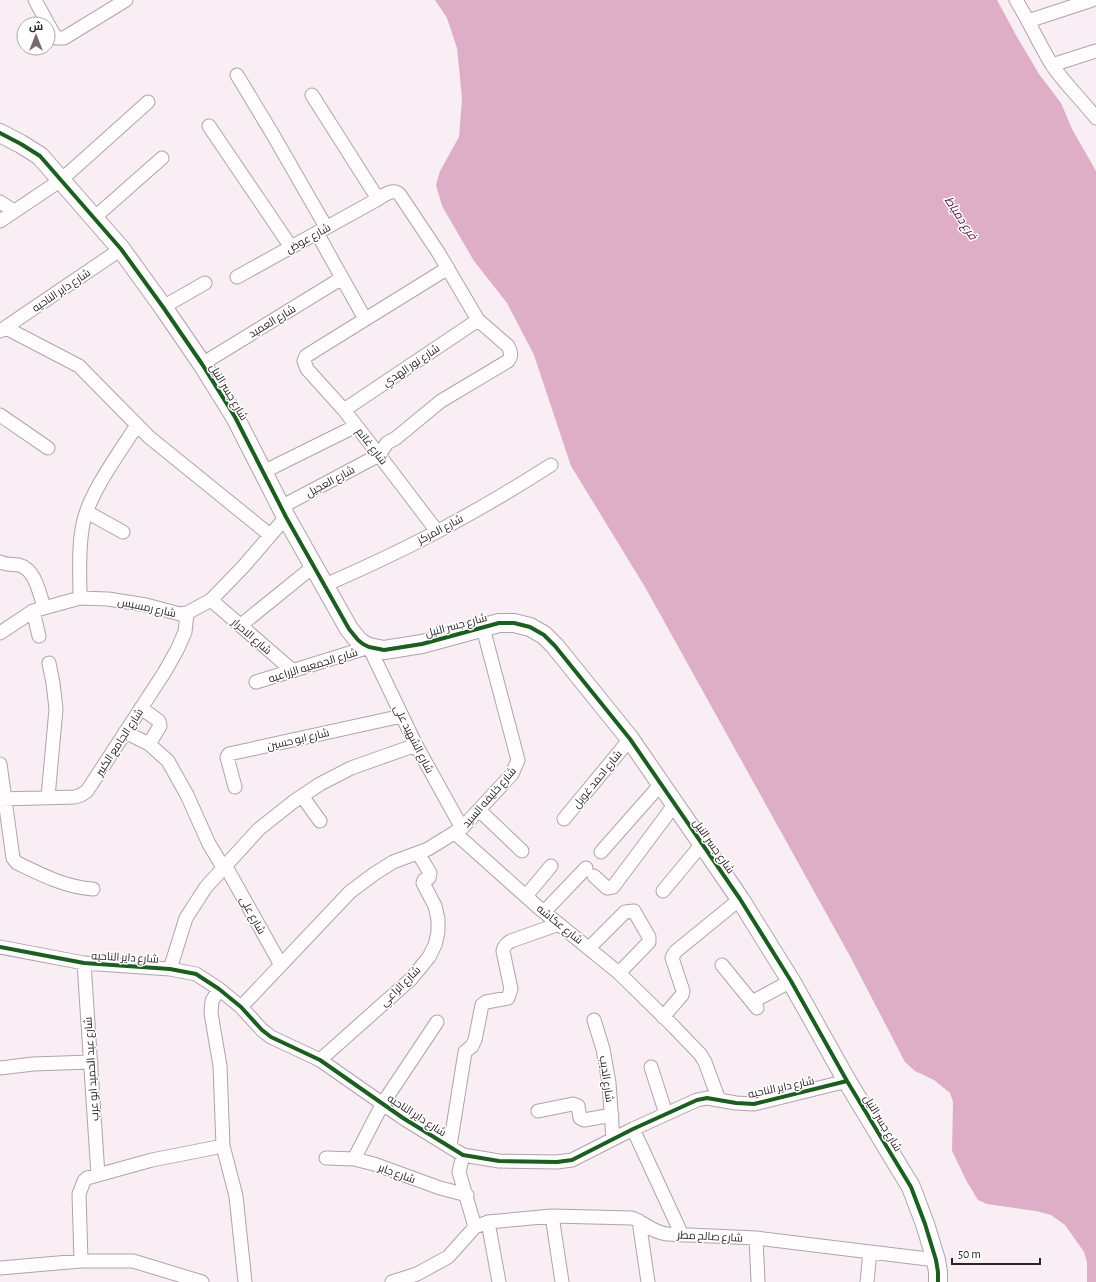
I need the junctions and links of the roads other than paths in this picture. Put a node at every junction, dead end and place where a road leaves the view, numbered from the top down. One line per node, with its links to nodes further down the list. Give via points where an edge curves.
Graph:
1 (34, 0): 5 (street)
2 (126, 0): 7 (street, via 64,38)
3 (1016, 0): 6 (street)
4 (1092, 0): 6 (street)
5 (43, 16)
6 (1028, 21): 9 (street)
7 (56, 38)
8 (1096, 51): 9 (street)
9 (1052, 65): 13 (street)
10 (237, 75): 23 (street, via 272,133)
11 (312, 95): 18 (street)
12 (148, 102): 17 (street)
13 (1096, 118)
14 (209, 126): 24 (street)
15 (0, 133): 17 (street, شارع جسر النيل, via 40,156)
16 (162, 158): 21 (street)
17 (61, 180): 20 (street); 21 (street, شارع جسر النيل)
18 (378, 199): 23 (street, شارع عوض); 26 (street, شارع عوض, via 392,191 397,192)
19 (0, 202): 20 (street)
20 (14, 211): 22 (street)
21 (94, 218): 25 (street, شارع جسر النيل)
22 (0, 220)
23 (322, 230): 24 (street, شارع عوض); 28 (street)
24 (291, 248): 27 (street, شارع عوض)
25 (121, 249): 30 (street, شارع جسر النيل); 33 (street, شارع داير الناحيه)
26 (448, 268): 31 (street); 32 (street)
27 (237, 277)
28 (342, 278): 31 (street); 34 (street, شارع العميد)
29 (205, 283): 30 (street)
30 (163, 307): 34 (street, شارع جسر النيل)
31 (365, 319): 35 (street, شارع غانم, via 306,356 304,361 307,369)
32 (478, 320): 35 (street, شارع نور الهدي); 40 (street, via 508,346 511,351 509,359 441,401 387,443)
33 (3, 330): 37 (street, via 79,366)
34 (202, 364): 42 (street, شارع جسر النيل, via 235,417)
35 (344, 410): 38 (street, شارع غانم)
36 (0, 415): 39 (street)
37 (137, 425): 43 (street, via 97,488); 47 (street)
38 (356, 426): 40 (street, شارع غانم); 42 (street)
39 (48, 448)
40 (379, 455): 44 (street, شارع العجيل); 45 (street, شارع غانم)
41 (551, 466): 50 (street, شارع المركز, via 441,530)
42 (263, 472): 44 (street, شارع جسر النيل)
43 (87, 512): 46 (street); 51 (street, via 81,546)
44 (284, 512): 47 (street, شارع رمسيس); 49 (street, شارع جسر النيل)
45 (433, 526)
46 (123, 532)
47 (270, 536): 52 (street, شارع رمسيس)
48 (0, 562): 53 (street, via 24,567 29,571 34,579)
49 (314, 566): 50 (street, شارع جسر النيل); 55 (street)
50 (325, 586): 59 (street, شارع جسر النيل, via 353,634)
51 (80, 598): 53 (street, شارع رمسيس); 54 (street, شارع رمسيس, via 108,599 180,614)
52 (211, 600): 54 (street, شارع رمسيس); 55 (street, شارع الاحرار)
53 (39, 609): 57 (street, شارع رمسيس); 58 (street)
54 (187, 613): 63 (street, شارع الجامع الكبير, via 181,642)
55 (240, 625): 61 (street, شارع الاحرار)
56 (483, 628): 59 (street, شارع جسر النيل, via 422,644 392,649); 66 (street, شارع جسر النيل, via 498,624 514,624 530,627 544,635); 76 (street, شارع خليفه السيد, via 518,760 512,774)
57 (0, 633)
58 (39, 636)
59 (369, 647): 61 (street, شارع الجمعيه الزراعيه); 64 (street, شارع الشهيد على)
60 (49, 663): 73 (street, via 56,709)
61 (293, 671): 62 (street, شارع الجمعيه الزراعيه)
62 (256, 682)
63 (141, 708): 65 (street, شارع الجامع الكبير); 67 (street, via 160,724)
64 (402, 716): 68 (street, شارع الشهيد على); 71 (street, شارع ابو حسين, via 229,754 227,757)
65 (126, 732): 67 (street, شارع على); 73 (street, شارع الجامع الكبير, via 84,794 75,797)
66 (630, 739): 70 (street, شارع جسر النيل); 77 (street, شارع احمد غويل)
67 (149, 744): 84 (street, شارع على, via 168,761 209,844)
68 (416, 745): 72 (street, via 351,768); 79 (street, شارع الشهيد على)
69 (0, 764): 74 (street)
70 (661, 784): 75 (street, شارع جسر النيل); 82 (street)
71 (235, 787)
72 (302, 796): 78 (street); 84 (street, via 259,829)
73 (48, 797): 74 (street, شارع الجامع الكبير)
74 (3, 799): 86 (street, via 16,863 64,884)
75 (675, 804): 80 (street, شارع جسر النيل); 90 (street, via 613,887 607,888 590,872)
76 (478, 810): 79 (street, شارع خليفه السيد); 81 (street)
77 (564, 819)
78 (320, 821)
79 (459, 831): 83 (street, شارع خليفه السيد); 88 (street, شارع عكاشه)
80 (702, 844): 87 (street); 89 (street, شارع جسر النيل)
81 (522, 851)
82 (601, 852)
83 (418, 853): 95 (street, شارع خليفه السيد, via 393,862 350,892); 105 (street, شارع الراعي, via 430,873 429,878 423,883 435,906 438,919 435,945 429,957 411,978)
84 (224, 866): 95 (street, شارع على); 97 (street, via 206,887 186,918)
85 (551, 866): 88 (street)
86 (94, 889)
87 (662, 890)
88 (526, 896): 90 (street, شارع عكاشه)
89 (740, 899): 99 (street, شارع جسر النيل); 102 (street, via 675,952 672,958 683,991)
90 (544, 912): 91 (street, شارع عكاشه)
91 (559, 924): 93 (street, شارع عكاشه); 118 (street, شارع داير الناحيه, via 505,945 503,951 510,994 508,998 482,1005 475,1040 466,1052)
92 (0, 947): 94 (street, شارع داير الناحيه)
93 (589, 948): 98 (street, شارع عكاشه); 98 (street, via 625,912 634,911 649,937 649,942)
94 (84, 963): 97 (street, شارع داير الناحيه); 106 (street, شارع عبد الحميد ابو عرب)
95 (281, 965): 101 (street, شارع خليفه السيد)
96 (722, 965): 99 (street, via 754,1005)
97 (170, 968): 100 (street, شارع داير الناحيه, via 196,974)
98 (619, 973): 102 (street, شارع عكاشه, via 633,996)
99 (791, 981): 109 (street, شارع جسر النيل)
100 (219, 988): 101 (street, شارع داير الناحيه); 117 (street, via 212,1001 211,1013 220,1066)
101 (241, 1007): 105 (street, شارع داير الناحيه, via 271,1037)
102 (662, 1017): 110 (street, شارع عكاشه, via 700,1054)
103 (594, 1020): 114 (street, شارع الديب, via 603,1049)
104 (437, 1022): 111 (street)
105 (320, 1060): 111 (street, شارع داير الناحيه)
106 (91, 1062): 108 (street); 122 (street, شارع عبد الحميد ابو عرب)
107 (651, 1067): 113 (street)
108 (0, 1068)
109 (847, 1082): 110 (street, شارع داير الناحيه, via 754,1104); 131 (street, شارع جسر النيل, via 911,1187)
110 (720, 1100): 113 (street, شارع داير الناحيه, via 697,1100)
111 (383, 1103): 118 (street, شارع داير الناحيه); 121 (street)
112 (538, 1112): 114 (street, via 573,1104 578,1106 580,1118 584,1120)
113 (666, 1114): 115 (street, شارع داير الناحيه)
114 (612, 1115): 116 (street, شارع الديب)
115 (633, 1129): 116 (street, شارع داير الناحيه); 128 (street)
116 (613, 1139): 119 (street, شارع داير الناحيه, via 566,1162 499,1161)
117 (223, 1146): 122 (street, via 152,1160); 136 (street, via 236,1196)
118 (450, 1146): 119 (street, شارع داير الناحيه)
119 (464, 1155): 123 (street, via 458,1172)
120 (326, 1158): 121 (street, شارع جابر)
121 (354, 1159): 123 (street, شارع جابر)
122 (98, 1175): 132 (street, via 84,1181 79,1194)
123 (466, 1195): 127 (street)
124 (552, 1216): 125 (street, شارع صالح مطر, via 626,1217); 126 (street, شارع صالح مطر); 139 (street)
125 (639, 1221): 128 (street, شارع صالح مطر, via 660,1233); 140 (street)
126 (488, 1222): 127 (street, شارع صالح مطر); 138 (street)
127 (476, 1227): 134 (street, via 448,1257)
128 (682, 1235): 129 (street, شارع صالح مطر)
129 (756, 1238): 130 (street, شارع صالح مطر); 141 (street)
130 (870, 1252): 131 (street, شارع صالح مطر); 142 (street)
131 (936, 1260): 143 (street, شارع جسر النيل)
132 (81, 1261): 133 (street); 135 (street, via 133,1261)
133 (0, 1268)
134 (418, 1278): 137 (street)
135 (202, 1282)
136 (245, 1282)
137 (392, 1282)
138 (499, 1282)
139 (562, 1282)
140 (648, 1282)
141 (758, 1282)
142 (867, 1282)
143 (938, 1282)

